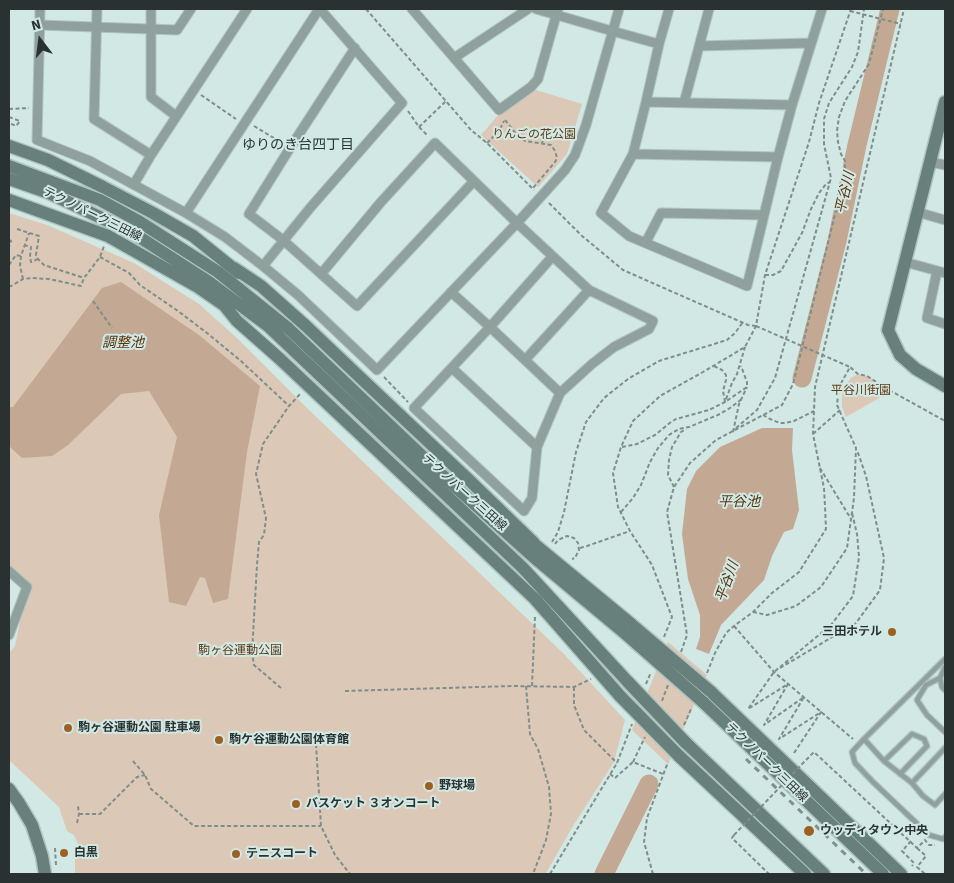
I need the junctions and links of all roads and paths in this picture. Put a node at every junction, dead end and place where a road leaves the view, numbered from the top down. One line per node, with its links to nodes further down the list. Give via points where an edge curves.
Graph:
1 (40, 9): 22 (street)
2 (97, 9): 23 (street)
3 (151, 9): 24 (street)
4 (191, 9): 24 (street, via 178,30)
5 (247, 9): 31 (street)
6 (320, 9): 29 (street); 44 (street)
7 (366, 9): 32 (path)
8 (528, 9): 30 (street)
9 (536, 9): 19 (street)
10 (619, 9): 25 (street)
11 (669, 9): 26 (street)
12 (708, 9): 28 (street)
13 (822, 9): 27 (street)
14 (864, 9): 20 (path)
15 (883, 9): 119 (path, via 869,64 845,101 839,117 838,142 845,161 845,174 793,384 782,404)
16 (904, 9): 21 (path)
17 (417, 10): 30 (street)
18 (851, 10): 20 (path, bridge); 87 (path)
19 (557, 12): 25 (street); 40 (street, via 538,78 531,87)
20 (863, 14): 21 (path, bridge); 61 (path, via 858,52 829,103 824,119)
21 (901, 24): 118 (path, via 815,387)
22 (40, 25): 23 (street); 38 (street)
23 (96, 27): 24 (street); 54 (street, via 94,118)
24 (151, 29): 41 (street, via 151,97)
25 (612, 31): 26 (street); 64 (street, via 575,154)
26 (659, 44): 33 (street)
27 (811, 44): 28 (street); 36 (street)
28 (699, 46): 35 (street)
29 (355, 48): 34 (street); 52 (street)
30 (454, 58): 40 (street)
31 (194, 90): 41 (street); 44 (path)
32 (446, 101): 46 (path); 49 (path)
33 (646, 102): 35 (street); 53 (street)
34 (402, 103): 46 (path); 74 (street)
35 (684, 103): 36 (street)
36 (792, 105): 55 (street)
37 (945, 106): 56 (main road)
38 (38, 108): 39 (path); 62 (street, via 37,140 90,161)
39 (9, 109)
40 (499, 110): 43 (path)
41 (176, 116): 54 (street)
42 (9, 117): 45 (path, via 20,122 16,126)
43 (505, 120): 49 (path); 50 (path, via 525,141)
44 (245, 123): 52 (path); 67 (street)
45 (9, 124)
46 (419, 126): 48 (path)
47 (545, 126): 50 (path)
48 (435, 143): 60 (street); 86 (street)
49 (486, 143): 63 (path)
50 (542, 144): 63 (path, via 554,148 556,158)
51 (9, 146): 84 (main road, via 48,160 153,213 193,236)
52 (290, 148): 74 (street, via 249,214)
53 (633, 154): 55 (street); 75 (street, via 601,213 629,236)
54 (151, 155): 62 (street)
55 (778, 157): 68 (street)
56 (930, 162): 57 (street); 66 (main road)
57 (945, 165)
58 (9, 166): 100 (main road, テクノパーク三田線, via 100,200 140,222 218,272)
59 (9, 179): 103 (main road, テクノパーク三田線, via 49,193 133,233 209,282 268,326)
60 (474, 180): 70 (street); 86 (street, via 357,306)
61 (830, 182): 87 (path, via 819,193 781,270); 122 (path, via 775,378 757,410)
62 (134, 184): 67 (street)
63 (533, 188): 64 (path)
64 (541, 196): 70 (street); 95 (path, via 624,270)
65 (9, 200): 94 (main road, via 108,236)
66 (917, 212): 69 (street); 81 (main road)
67 (186, 214): 83 (street)
68 (764, 215): 75 (street, via 662,213); 75 (street, via 747,286)
69 (945, 220)
70 (517, 223): 79 (street); 92 (street)
71 (17, 229): 72 (path)
72 (29, 233): 76 (path); 80 (path, via 39,236)
73 (9, 240): 77 (path)
74 (283, 240): 83 (street); 86 (street)
75 (646, 242)
76 (24, 245): 78 (path); 80 (path, via 31,247 31,262)
77 (9, 247)
78 (21, 256): 82 (path, via 16,255); 89 (path)
79 (552, 257): 91 (street); 98 (street)
80 (38, 260): 88 (path, via 44,266)
81 (905, 262): 85 (street); 110 (main road, via 888,330 900,355)
82 (9, 265)
83 (263, 266): 108 (street)
84 (234, 268): 100 (main road, via 275,306); 135 (main road, via 262,286 306,326)
85 (941, 272): 96 (street, via 927,318)
86 (321, 274)
87 (765, 275): 97 (path)
88 (84, 278): 89 (path, via 81,286 49,279); 115 (path, via 100,257 129,273 140,285 214,338)
89 (23, 279): 90 (path)
90 (9, 287)
91 (589, 290): 102 (street); 112 (street, via 653,321 649,329 614,347)
92 (451, 292): 98 (street); 108 (street)
93 (93, 301): 99 (path)
94 (224, 305): 103 (main road, via 284,352); 109 (main road)
95 (743, 322): 97 (path); 134 (path, via 727,340 659,360 604,398 586,422 576,452 562,519)
96 (945, 324)
97 (756, 326): 101 (path); 107 (path, bridge)
98 (490, 327): 102 (street); 106 (street)
99 (112, 328)
100 (289, 329): 128 (main road, テクノパーク三田線)
101 (745, 347): 104 (path); 105 (path)
102 (525, 360): 112 (street)
103 (306, 362): 128 (main road, テクノパーク三田線)
104 (741, 363): 111 (path); 114 (path)
105 (714, 366): 114 (path, via 726,375); 124 (path, via 660,396 633,421)
106 (452, 368): 116 (street); 125 (street)
107 (850, 368): 117 (path, via 839,387 837,405); 120 (path)
108 (377, 370): 116 (path)
109 (308, 386): 115 (path); 140 (main road)
110 (945, 386)
111 (747, 387): 113 (path); 114 (path)
112 (560, 393): 125 (street)
113 (742, 399): 121 (path, via 720,414); 122 (path)
114 (725, 402): 124 (path, via 676,419 656,435)
115 (289, 406): 160 (path, via 263,444 256,474 266,518 264,535 259,542 252,653 254,665)
116 (414, 408): 125 (street, via 524,511 532,498)
117 (840, 410): 123 (path); 126 (path)
118 (814, 411): 119 (path, via 785,423); 123 (path)
119 (763, 415): 122 (path)
120 (945, 421)
121 (689, 427): 129 (path, via 680,432 672,447 668,475); 130 (path, via 669,435 658,448 641,485)
122 (733, 432): 129 (path, via 716,440 690,463)
123 (813, 434): 127 (path)
124 (621, 447): 130 (path, via 613,473)
125 (537, 448)
126 (856, 448): 131 (path); 151 (path, via 866,476 884,558 880,590 856,623)
127 (818, 466): 132 (path); 142 (path, via 824,488 826,529 799,572)
128 (439, 480): 135 (main road, via 463,485); 140 (main road); 144 (main road, テクノパーク三田線); 170 (main road, テクノパーク三田線, bridge, via 628,682)
129 (674, 487): 147 (path, via 667,512 687,635)
130 (621, 512): 133 (path)
131 (852, 513): 132 (path); 151 (path, via 859,557 853,596 831,624)
132 (851, 519): 142 (path, via 847,548 821,587 796,606 767,615)
133 (630, 531): 137 (path); 146 (path, via 652,565 672,617)
134 (552, 542)
135 (534, 544): 144 (main road)
136 (555, 544): 137 (path, via 570,537)
137 (580, 548): 138 (path)
138 (572, 559)
139 (9, 571): 145 (street, via 27,587)
140 (510, 574): 141 (main road)
141 (535, 599): 152 (main road); 158 (path)
142 (753, 612): 143 (path)
143 (734, 626): 151 (path); 156 (path, via 719,647)
144 (629, 629): 156 (main road, bridge); 165 (main road, テクノパーク三田線, bridge)
145 (9, 635)
146 (661, 644)
147 (681, 653)
148 (945, 658): 172 (lane)
149 (945, 667): 153 (lane)
150 (651, 671): 161 (path)
151 (774, 672): 155 (path); 155 (path, via 748,709)
152 (601, 674): 159 (path); 177 (main road, bridge)
153 (940, 678): 162 (lane); 169 (lane, via 926,685 917,700)
154 (671, 679): 166 (path)
155 (788, 684): 164 (path); 164 (path, via 764,724)
156 (707, 685): 199 (main road)
157 (526, 686): 158 (path); 163 (path); 202 (path, via 530,734 549,787 551,814 546,840)
158 (532, 686): 159 (path)
159 (574, 687): 181 (path, via 574,705 584,730)
160 (281, 688)
161 (644, 690)
162 (945, 690)
163 (345, 691)
164 (804, 697): 167 (path); 167 (path, via 779,739)
165 (698, 704): 170 (path); 208 (main road, テクノパーク三田線)
166 (660, 705)
167 (822, 712): 174 (path); 176 (path)
168 (634, 717): 181 (path)
169 (945, 732)
170 (683, 736): 207 (main road, テクノパーク三田線)
171 (644, 738): 180 (path)
172 (864, 739): 174 (lane); 178 (lane)
173 (316, 744): 192 (path)
174 (859, 744): 193 (lane, via 852,752 855,762 873,782 929,835)
175 (945, 748): 186 (lane)
176 (794, 753)
177 (675, 757): 183 (path); 206 (main road)
178 (884, 760): 184 (lane); 184 (lane, via 912,734 924,739 928,746)
179 (133, 761): 185 (path)
180 (633, 762): 182 (path, via 615,778); 183 (path)
181 (617, 763): 182 (path)
182 (610, 774): 203 (path)
183 (663, 774): 204 (path, via 647,818 644,842)
184 (900, 774): 186 (lane)
185 (145, 775): 190 (path, via 137,777 100,814); 192 (path, via 151,789 194,826)
186 (912, 783): 188 (lane, via 935,805)
187 (9, 789): 200 (main road, via 32,825)
188 (945, 794)
189 (78, 806): 190 (path)
190 (79, 814): 191 (path)
191 (78, 824)
192 (321, 826): 201 (path, via 335,855)
193 (945, 837)
194 (911, 842): 197 (path); 199 (path, via 902,851 914,864); 205 (path, bridge, via 814,752 732,838)
195 (937, 845): 197 (path, via 925,840)
196 (55, 848): 198 (path)
197 (917, 848): 209 (path, via 926,856 917,867)
198 (56, 865)
199 (906, 870)
200 (45, 874)
201 (350, 874)
202 (533, 874)
203 (550, 874)
204 (653, 874)
205 (769, 874)
206 (805, 874)
207 (824, 874)
208 (882, 874)
209 (925, 874)

